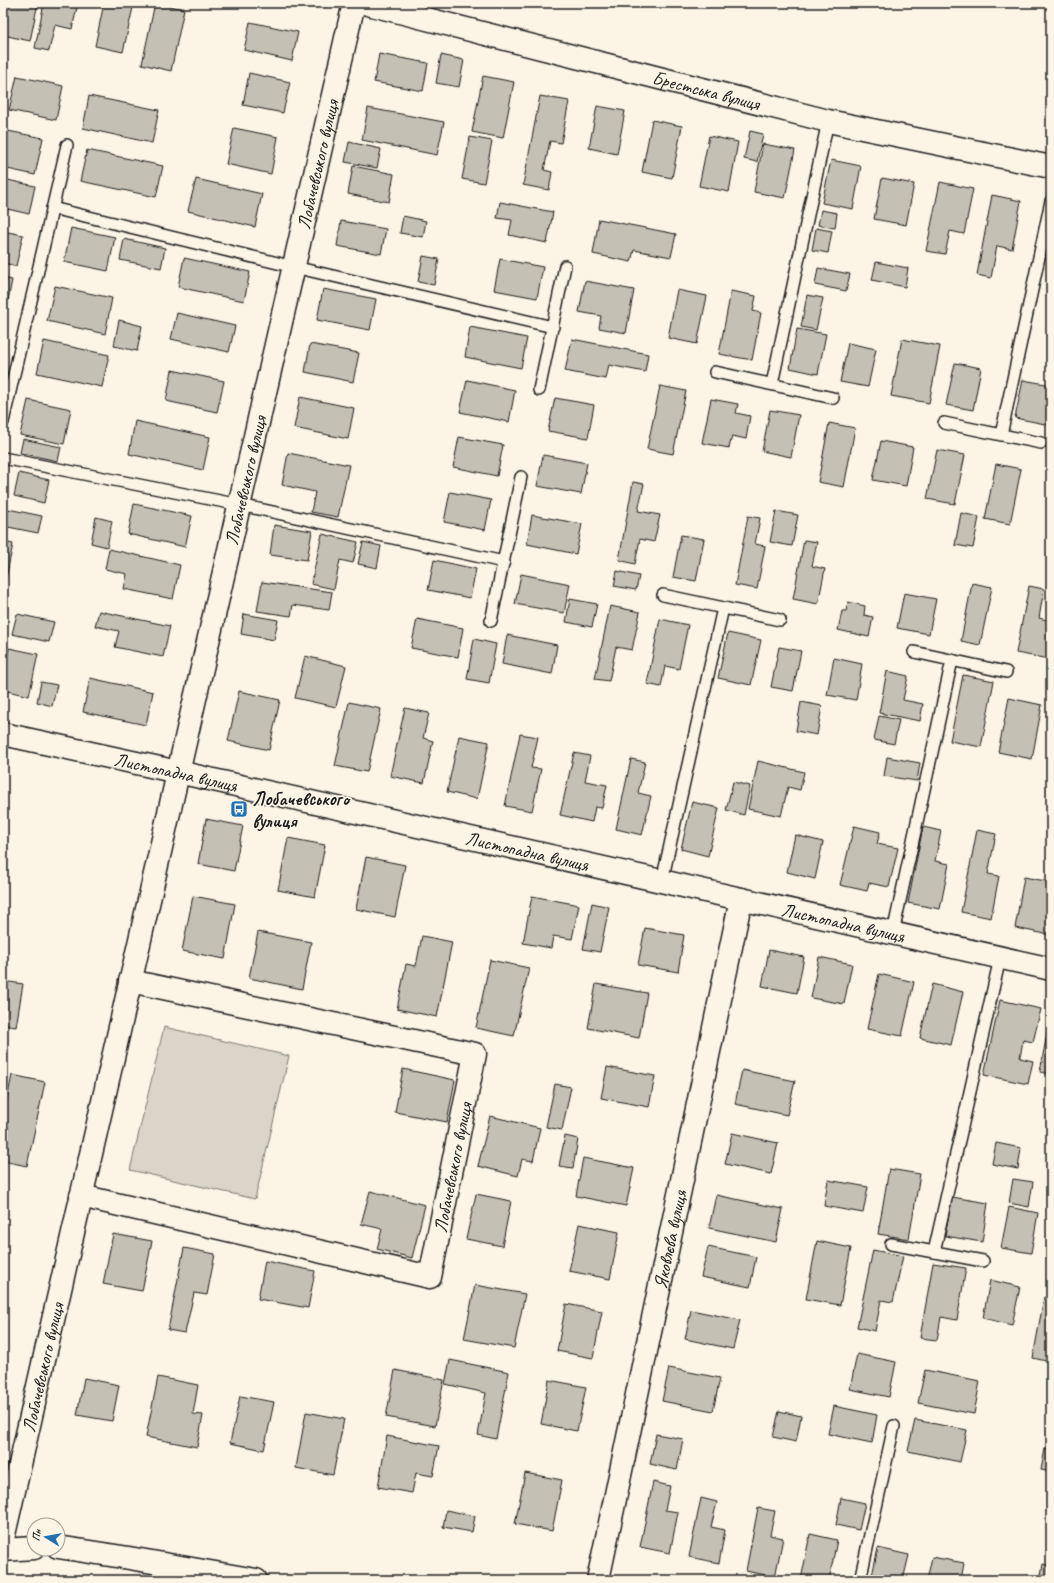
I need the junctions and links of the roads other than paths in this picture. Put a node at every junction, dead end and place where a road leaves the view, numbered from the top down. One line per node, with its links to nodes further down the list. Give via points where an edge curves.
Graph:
1 (354, 3): 9 (street, Лобачевського вулиця)
2 (364, 3): 3 (street, Брестська вулиця)
3 (828, 121): 5 (street, Брестська вулиця); 12 (lane)
4 (67, 145): 7 (lane)
5 (1051, 167)
6 (1051, 201): 17 (lane)
7 (52, 208): 9 (lane); 15 (lane)
8 (565, 266): 10 (lane)
9 (294, 267): 10 (lane); 21 (street, Лобачевського вулиця)
10 (552, 327): 13 (lane)
11 (715, 372): 12 (lane)
12 (772, 384): 14 (lane)
13 (539, 390)
14 (833, 398)
15 (3, 422)
16 (944, 423): 17 (lane)
17 (1001, 435): 18 (lane)
18 (1041, 443)
19 (3, 458): 21 (lane)
20 (521, 477): 22 (lane)
21 (240, 505): 22 (lane); 31 (street, Лобачевського вулиця)
22 (504, 562): 26 (lane)
23 (663, 595): 24 (lane)
24 (723, 608): 25 (lane); 32 (lane)
25 (780, 620)
26 (491, 621)
27 (914, 652): 28 (lane)
28 (952, 660): 29 (lane); 34 (lane)
29 (1006, 672)
30 (3, 734): 31 (street, Листопадна вулиця)
31 (178, 772): 32 (street, Листопадна вулиця); 37 (street, Лобачевського вулиця)
32 (662, 881): 33 (street, Листопадна вулиця)
33 (741, 899): 34 (street, Листопадна вулиця); 48 (street, Яковлєва вулиця)
34 (893, 933): 35 (street, Листопадна вулиця)
35 (1000, 958): 36 (street, Листопадна вулиця); 40 (lane)
36 (1051, 969)
37 (130, 981): 38 (street, Лобачевського вулиця); 38 (street, Лобачевського вулиця, via 475,1054 430,1277)
38 (81, 1196): 43 (street, Лобачевського вулиця)
39 (891, 1244): 40 (lane)
40 (934, 1252): 41 (lane)
41 (983, 1261)
42 (894, 1426): 49 (lane)
43 (3, 1539)
44 (66, 1548): 47 (street)
45 (26, 1549): 46 (street)
46 (3, 1550)
47 (256, 1580)
48 (598, 1580)
49 (860, 1580)

